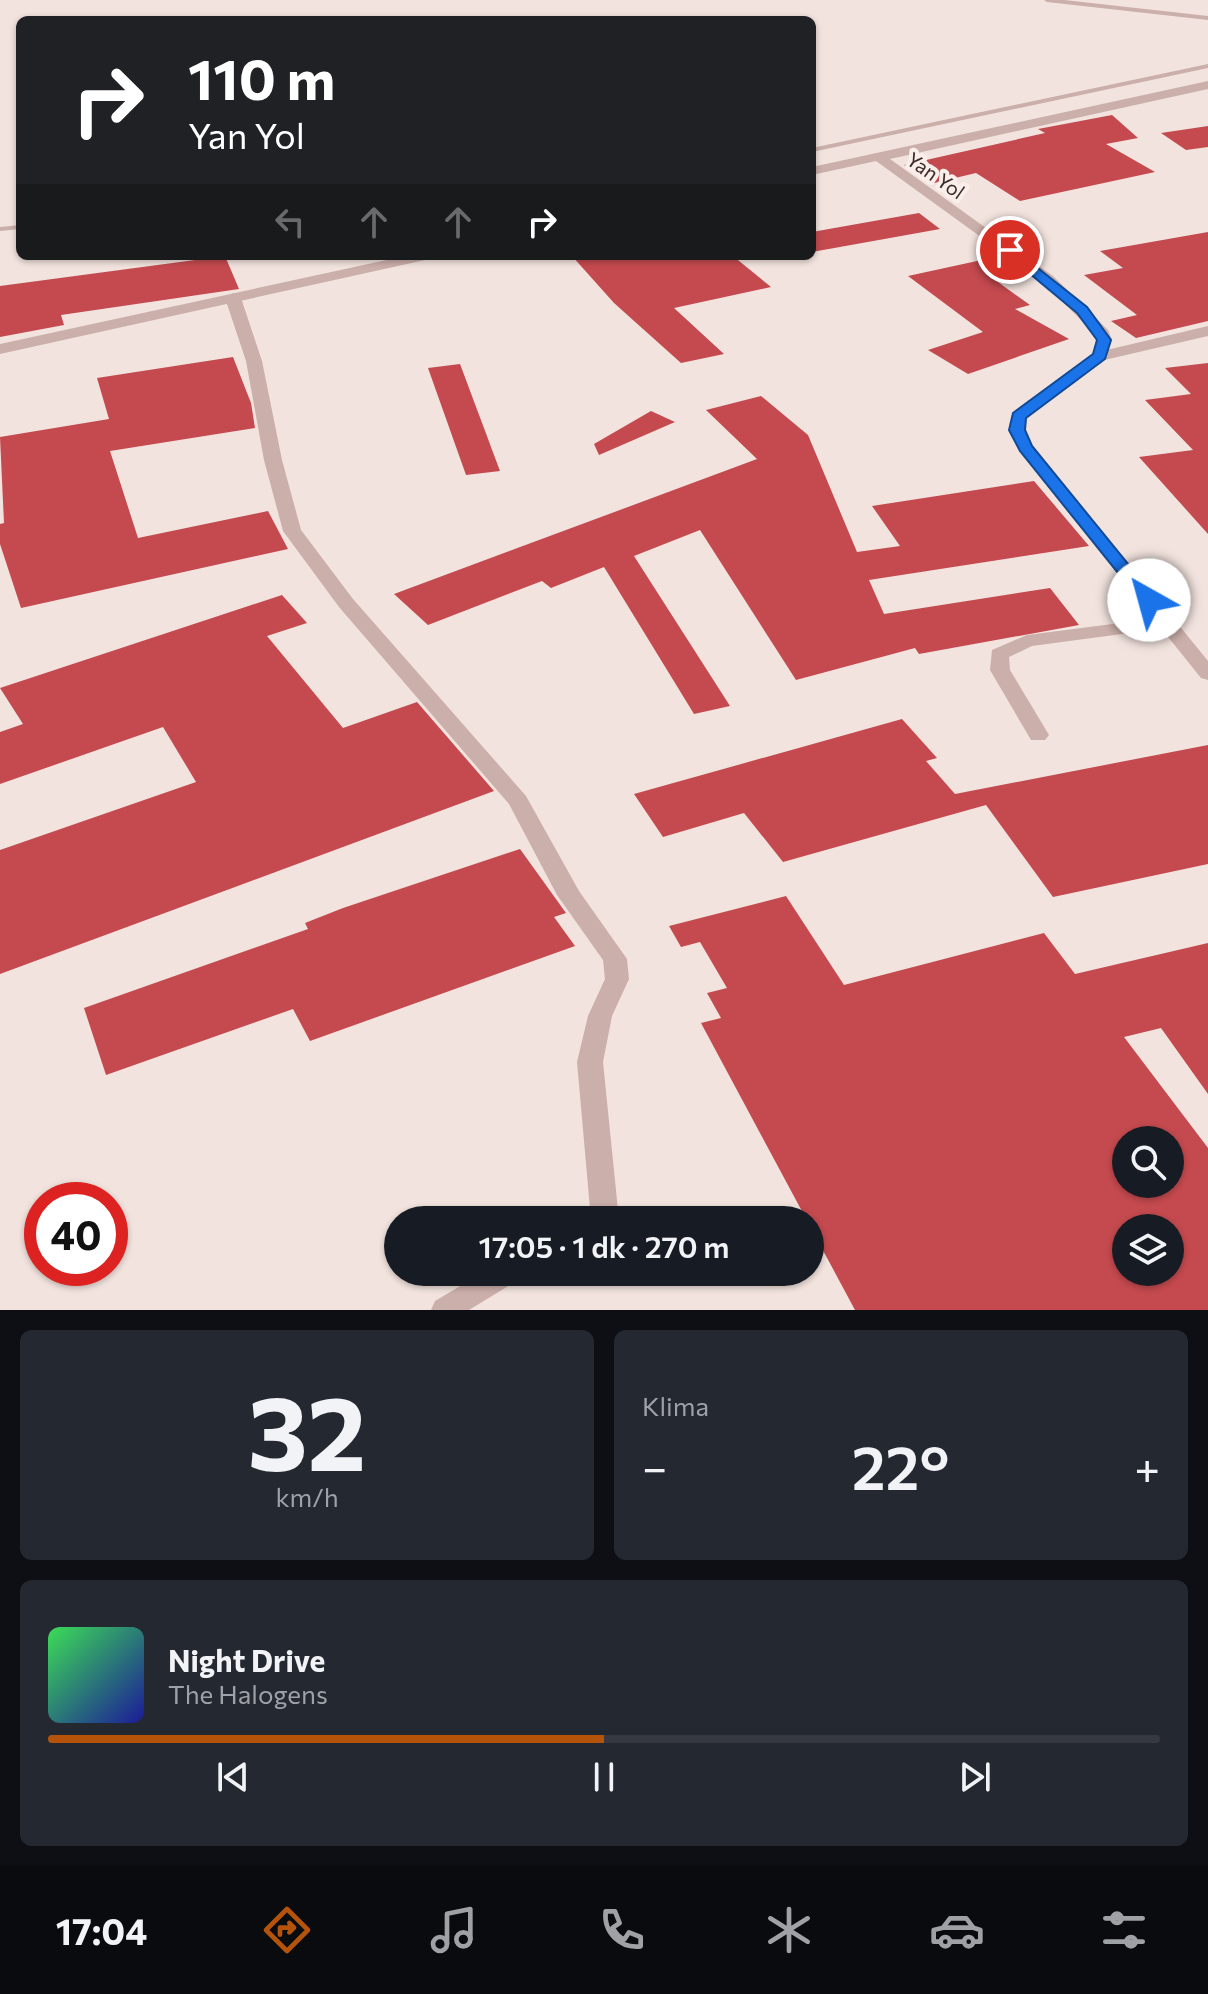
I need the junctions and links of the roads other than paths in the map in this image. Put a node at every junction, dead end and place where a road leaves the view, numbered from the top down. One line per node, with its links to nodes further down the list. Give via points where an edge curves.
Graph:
1 (1047, 0): 2 (lane)
2 (1208, 18)
3 (1208, 66): 5 (lane)
4 (1208, 85): 6 (street, Yan Yol)
5 (816, 149)
6 (886, 155): 7 (street); 12 (street, Yan Yol, via 882,160 890,168 1010,250 1082,310 1104,340)
7 (816, 170)
8 (407, 260): 9 (street)
9 (233, 298): 11 (street); 16 (street, via 254,361 292,531 346,603 518,801 569,895 615,959 617,979 600,1016 590,1062)
10 (1208, 331): 12 (street)
11 (0, 349)
12 (1100, 356): 13 (street, via 1033,403 1019,416 1017,430 1025,447)
13 (1167, 623): 14 (street); 15 (street, via 1027,641 999,654 1000,670)
14 (1208, 674)
15 (1038, 735)
16 (604, 1206)
17 (485, 1286): 18 (street)
18 (445, 1310)

